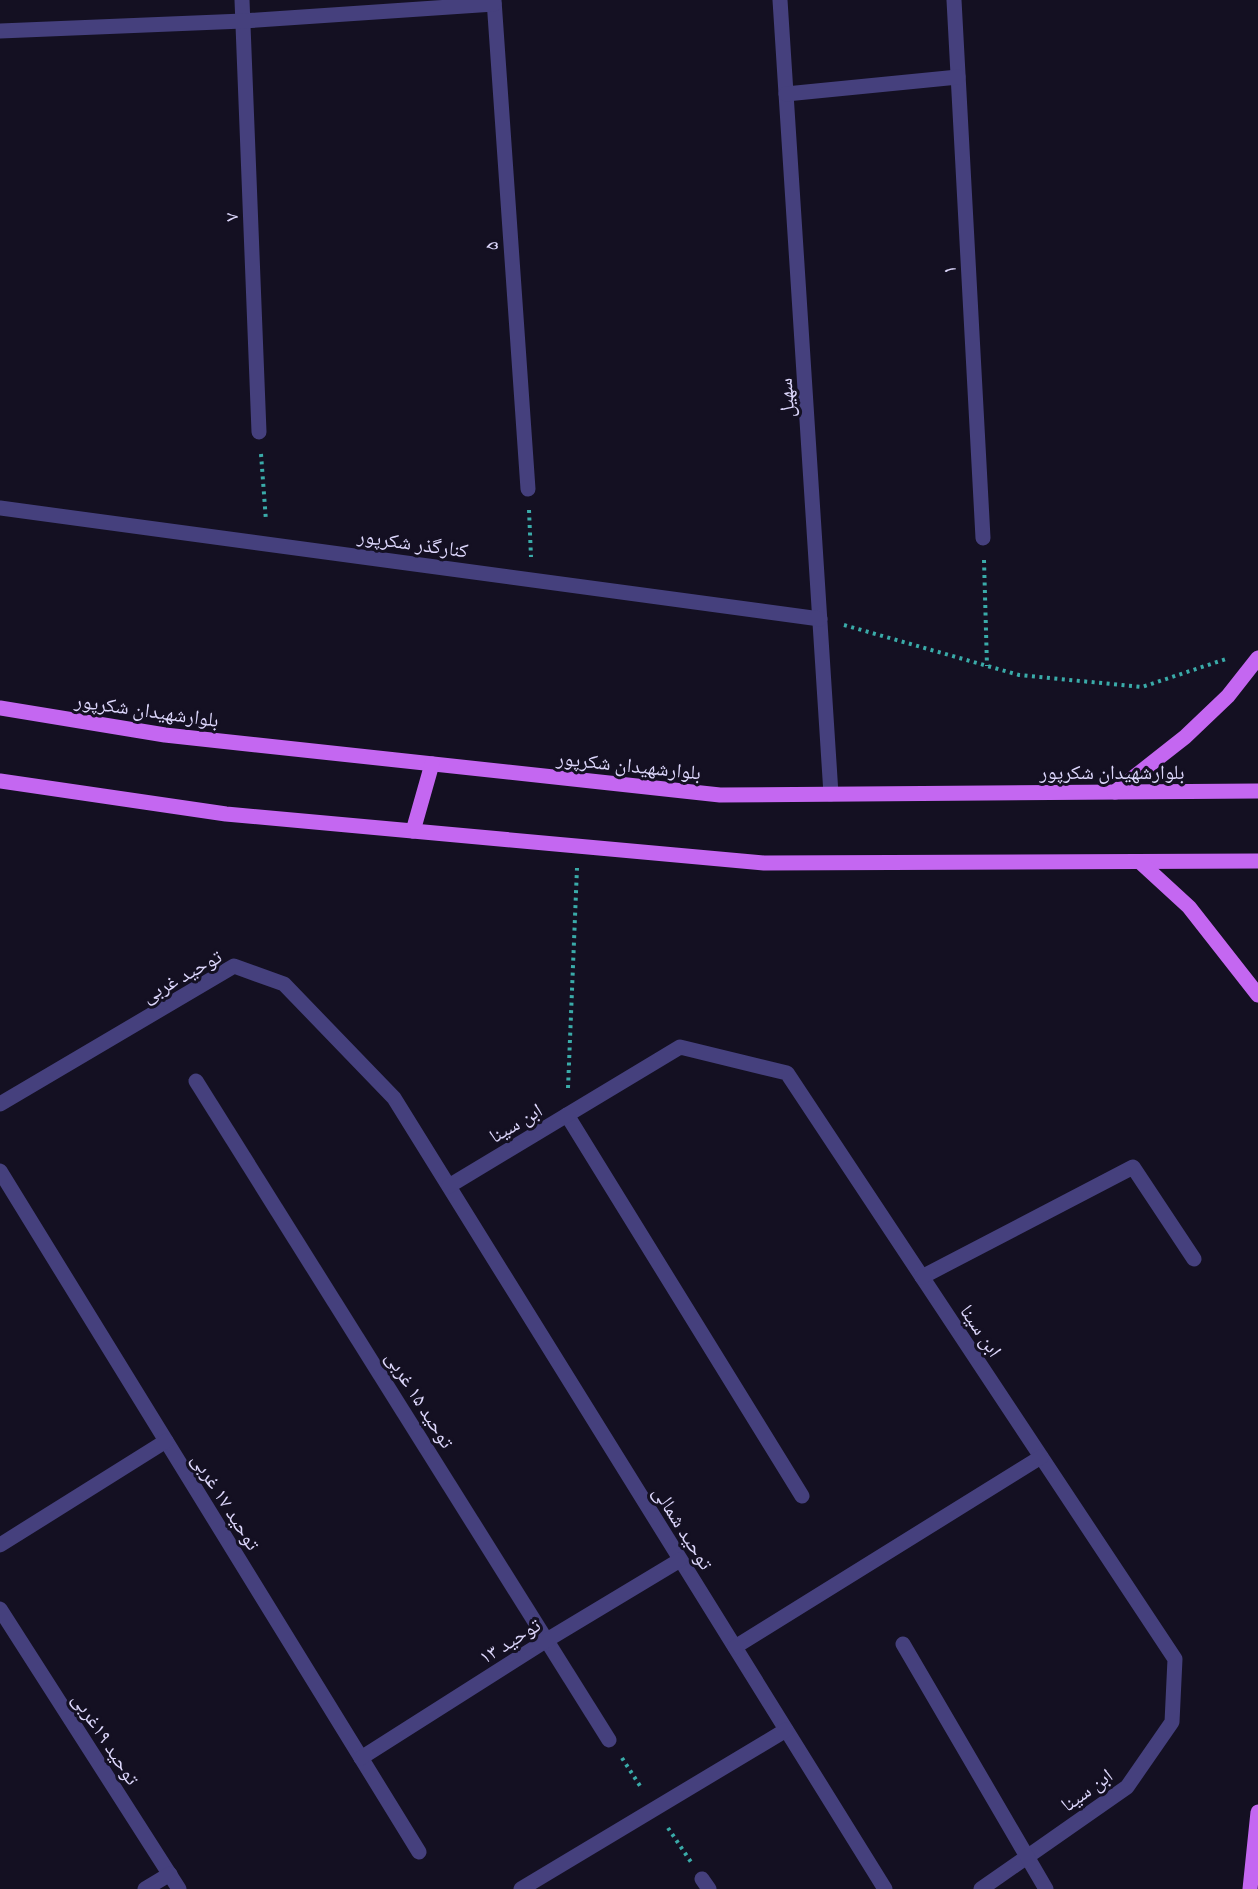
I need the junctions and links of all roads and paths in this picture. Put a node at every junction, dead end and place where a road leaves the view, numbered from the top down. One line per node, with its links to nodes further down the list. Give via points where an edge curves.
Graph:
1 (242, 0): 5 (street, ۷)
2 (780, 0): 8 (street, سهیل)
3 (954, 0): 7 (street, ۱)
4 (494, 2): 5 (street); 10 (street, ۵)
5 (243, 21): 6 (street); 9 (street, ۷)
6 (0, 31)
7 (958, 76): 8 (street); 13 (street, ۱)
8 (786, 94): 16 (street, سهیل)
9 (259, 432): 14 (path)
10 (528, 489): 15 (path)
11 (0, 502): 12 (street)
12 (0, 508): 14 (street, کنارگذر شکرپور)
13 (983, 538): 19 (path)
14 (267, 544): 15 (street, کنارگذر شکرپور)
15 (531, 579): 16 (street, کنارگذر شکرپور)
16 (820, 619): 19 (path); 25 (street, سهیل)
17 (1258, 658): 24 (main road, via 1228,696 1185,737)
18 (1227, 659): 19 (path, via 1142,687 1018,675)
19 (987, 666)
20 (0, 708): 21 (main road, بلوارشهیدان شکرپور, via 165,735)
21 (432, 764): 25 (main road, بلوارشهیدان شکرپور, via 720,795); 26 (main road)
22 (0, 781): 26 (main road, via 226,814)
23 (1258, 791): 24 (main road, بلوارشهیدان شکرپور)
24 (1115, 792): 25 (main road, بلوارشهیدان شکرپور)
25 (831, 794)
26 (413, 831): 27 (main road)
27 (578, 846): 29 (main road, via 764,863); 33 (path)
28 (1258, 861): 29 (main road)
29 (1140, 862): 30 (main road, via 1189,907)
30 (1258, 995)
31 (196, 1081): 44 (street, توحید ۱۵ غربی)
32 (0, 1104): 35 (street, توحید غربی, via 234,966 284,984 394,1098)
33 (567, 1115): 35 (street, ابن سینا); 37 (street, ابن سینا, via 680,1047 787,1073); 40 (street)
34 (0, 1171): 38 (street, توحید ۱۷ غربی)
35 (449, 1186): 42 (street, توحید شمالی)
36 (1194, 1259): 37 (street, via 1133,1167)
37 (922, 1277): 39 (street, ابن سینا)
38 (166, 1441): 41 (street); 49 (street, توحید ۱۷ غربی)
39 (1041, 1457): 46 (street); 52 (street, ابن سینا, via 1175,1659 1172,1722 1127,1787)
40 (802, 1496)
41 (0, 1545)
42 (680, 1560): 44 (street, توحید ۱۳); 46 (street, توحید شمالی)
43 (0, 1609): 53 (street, توحید ۱۹غربی)
44 (547, 1640): 48 (street, توحید ۱۵ غربی); 49 (street, توحید ۱۳)
45 (903, 1644): 52 (street)
46 (735, 1647): 47 (street, توحید شمالی)
47 (786, 1730): 56 (street); 57 (street, توحید شمالی)
48 (609, 1740)
49 (361, 1758): 51 (street, توحید ۱۷ غربی)
50 (1258, 1812): 60 (main road)
51 (419, 1852)
52 (1027, 1857): 58 (street, ابن سینا); 59 (street)
53 (170, 1874): 54 (street); 55 (street, توحید ۱۹غربی)
54 (145, 1889)
55 (179, 1889)
56 (521, 1889)
57 (885, 1889)
58 (981, 1889)
59 (1046, 1889)
60 (1250, 1889)

